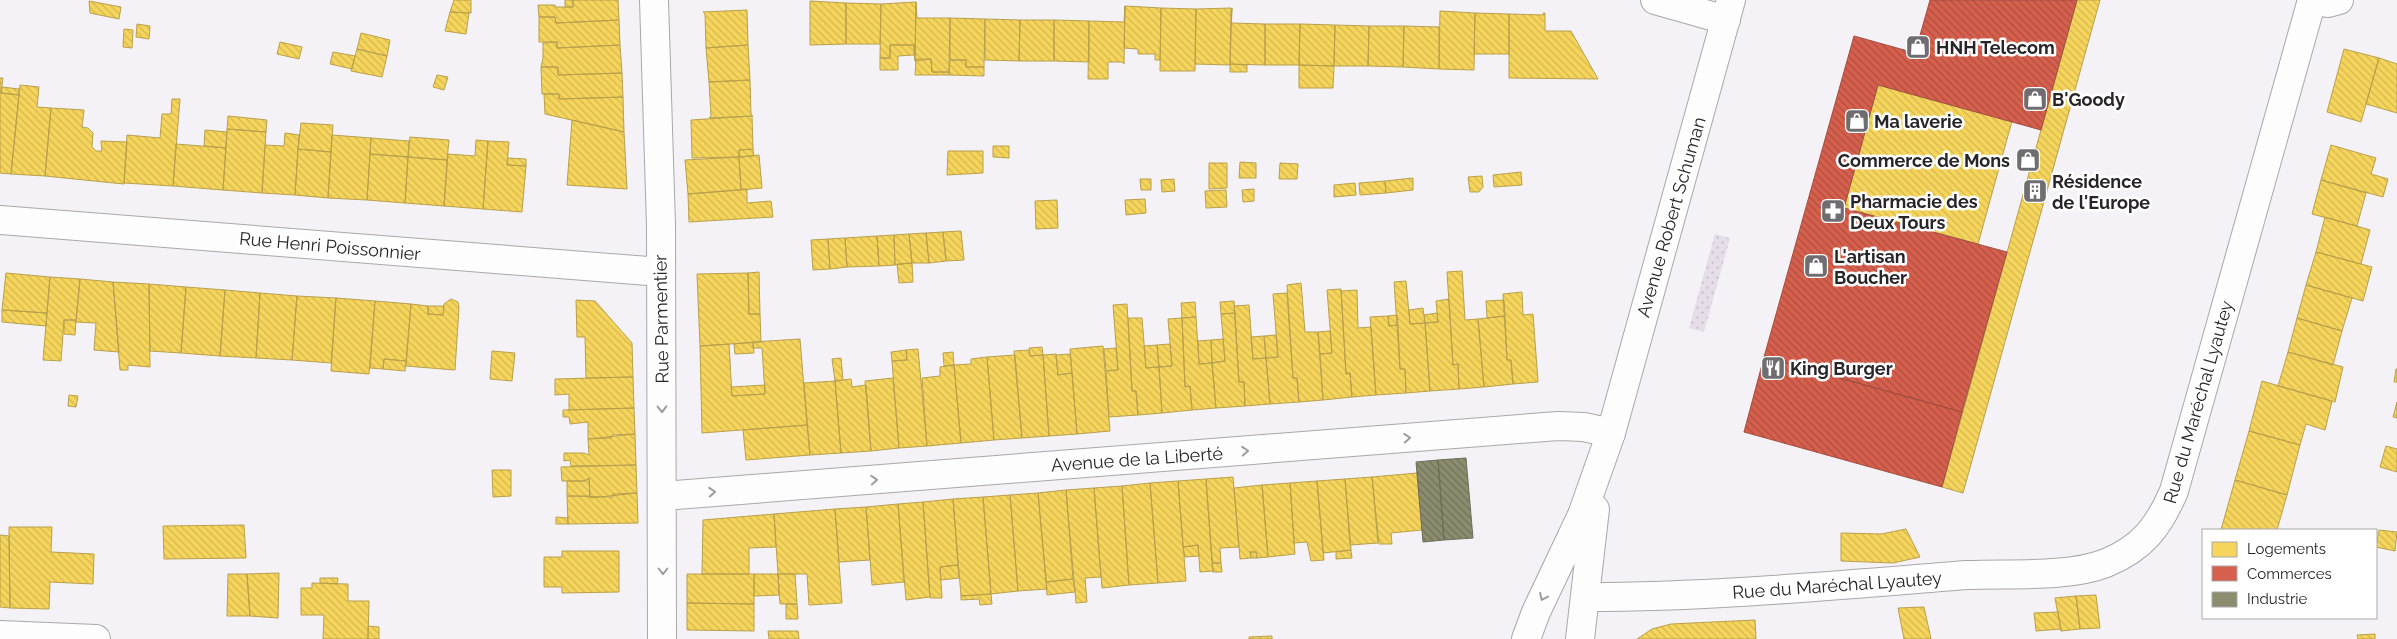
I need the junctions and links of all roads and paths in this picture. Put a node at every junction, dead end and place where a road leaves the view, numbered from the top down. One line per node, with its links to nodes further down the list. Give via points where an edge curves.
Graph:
1 (654, 0): 7 (street, Rue Parmentier)
2 (1655, 0): 5 (street)
3 (2312, 0): 4 (street); 10 (street, Rue du Maréchal Lyautey, via 2174,491 2156,528 2141,543 2105,563 2067,571 1668,597)
4 (2339, 0)
5 (1729, 10): 8 (street, Avenue Robert Schuman)
6 (0, 220): 7 (street, Rue Henri Poissonnier)
7 (661, 272): 9 (street, Rue Parmentier, one-way to 9)
8 (1611, 433): 9 (street, Avenue de la Liberté, one-way to 8, via 1558,426); 10 (street, Avenue Robert Schuman, via 1593,518); 14 (street, Avenue Robert Schuman, one-way to 14, via 1582,516)
9 (663, 496): 13 (street, Rue Parmentier, one-way to 13)
10 (1585, 597): 15 (street, Avenue Robert Schuman)
11 (0, 635): 12 (street)
12 (96, 639)
13 (662, 639)
14 (1526, 639)
15 (1580, 639)

